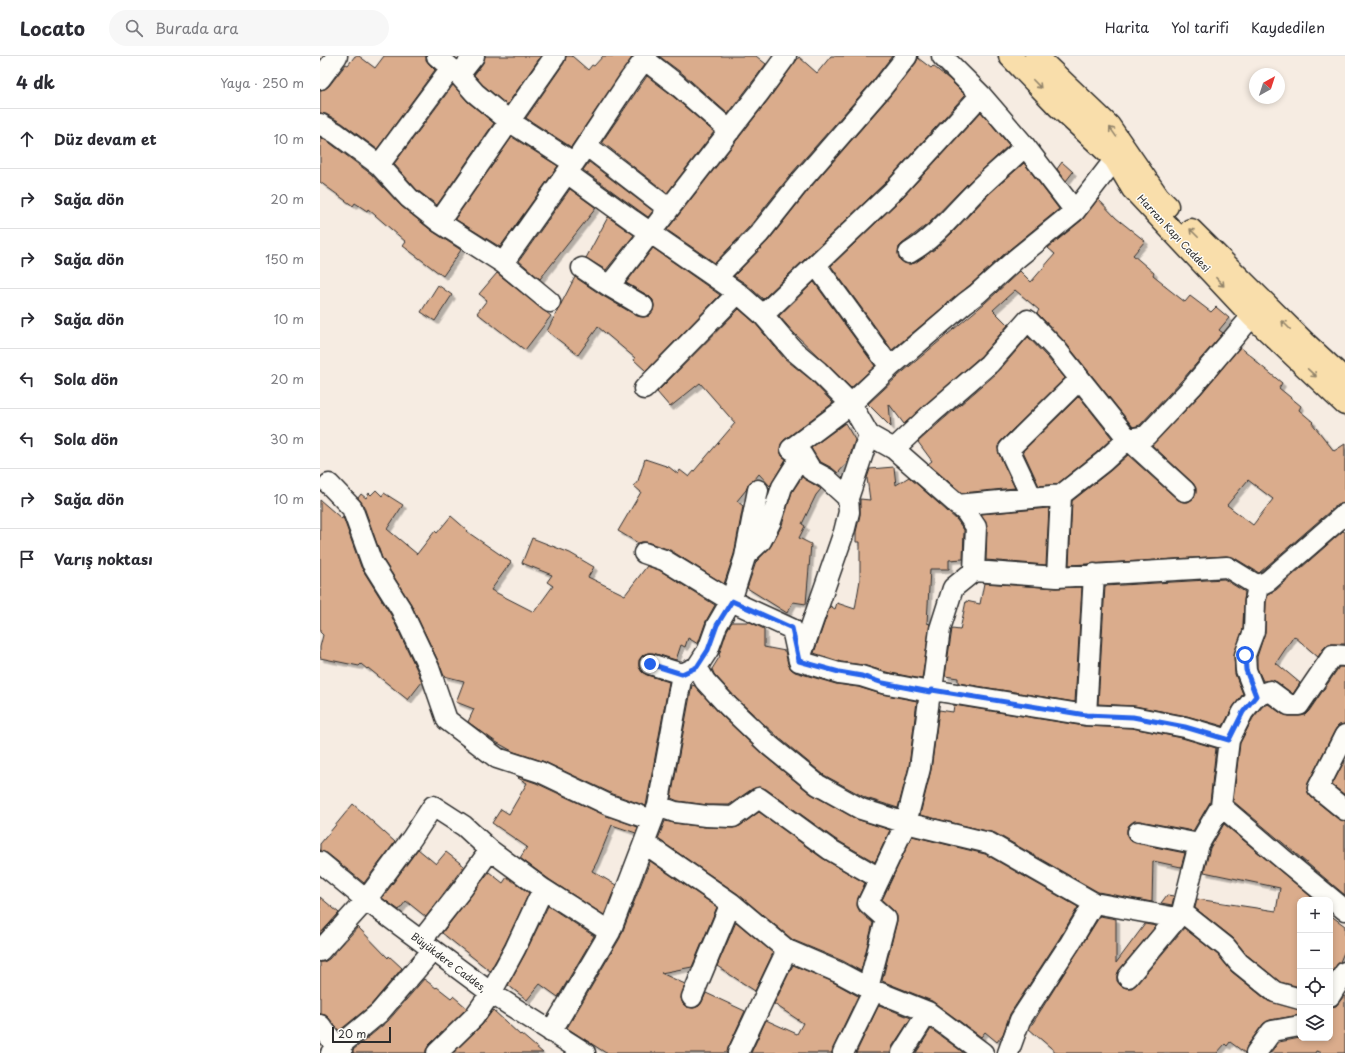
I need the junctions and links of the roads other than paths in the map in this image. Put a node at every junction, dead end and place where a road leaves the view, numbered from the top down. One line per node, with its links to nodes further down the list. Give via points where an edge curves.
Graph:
1 (337, 56): 11 (street)
2 (474, 56): 10 (street)
3 (555, 56): 13 (street)
4 (786, 56): 15 (street)
5 (907, 56): 29 (street, via 759,234)
6 (942, 56): 12 (street)
7 (1010, 56): 18 (main road, Harran Kapı Caddesi, one-way to 18, via 1058,106)
8 (1036, 56): 38 (main road, Harran Kapı Caddesi, one-way to 8, via 1158,197 1108,126)
9 (645, 58): 15 (street); 16 (street)
10 (449, 66): 13 (street, via 475,93); 19 (street)
11 (320, 78)
12 (981, 95): 17 (street); 27 (street, via 894,190)
13 (508, 121): 20 (street); 23 (street)
14 (320, 124): 19 (street)
15 (730, 130): 21 (street)
16 (586, 145): 20 (street); 21 (street)
17 (1026, 146): 22 (street); 25 (street, via 977,190 936,234)
18 (1115, 159): 22 (street); 35 (main road, Harran Kapı Caddesi, one-way to 35, via 1133,189)
19 (380, 165): 23 (street, via 409,198)
20 (570, 168): 24 (street); 26 (street)
21 (669, 209): 24 (street)
22 (1075, 211): 36 (street)
23 (439, 222): 26 (street)
24 (650, 232): 29 (street); 30 (street)
25 (909, 253)
26 (503, 263): 32 (street)
27 (816, 265): 34 (street); 36 (street)
28 (582, 268): 30 (street)
29 (717, 277): 31 (street)
30 (609, 286): 33 (street)
31 (738, 293): 34 (street); 39 (street)
32 (550, 302)
33 (643, 306)
34 (763, 315): 40 (street, via 793,350)
35 (1252, 316): 41 (main road, Harran Kapı Caddesi, one-way to 41); 43 (street, via 1192,387 1146,436)
36 (890, 368): 40 (street)
37 (1080, 379): 43 (street); 44 (street, via 1028,320 989,364); 51 (street, via 1009,449)
38 (1345, 380)
39 (644, 389)
40 (851, 404): 42 (street); 45 (street, via 791,449)
41 (1345, 404)
42 (869, 435): 44 (street); 50 (street)
43 (1128, 439): 48 (street); 49 (street)
44 (894, 450): 52 (street)
45 (802, 455): 50 (street, via 811,470 826,478); 55 (street, via 782,487 761,541)
46 (329, 484): 72 (street, via 352,508 372,563 401,609 429,668 447,720 497,758 540,772 609,805)
47 (758, 490): 55 (street)
48 (1185, 491)
49 (1061, 495): 51 (street); 58 (street)
50 (848, 498): 62 (street, via 849,512 844,532)
51 (1032, 498): 52 (street)
52 (957, 505): 56 (street, via 966,512 976,527)
53 (1345, 514): 59 (street, via 1268,581)
54 (644, 553): 60 (street, via 664,560)
55 (745, 557): 60 (street)
56 (974, 571): 58 (street); 65 (street, via 953,588 940,629)
57 (1094, 574): 58 (street); 59 (street, via 1227,567); 67 (street)
58 (1057, 577)
59 (1258, 586): 66 (street, via 1254,631 1245,655 1246,670)
60 (732, 601): 62 (street, via 792,628); 64 (street, via 717,625 708,650)
61 (1345, 656): 66 (street, via 1333,655 1299,705 1289,705 1270,691)
62 (799, 661): 65 (street, via 883,683)
63 (650, 664): 64 (street)
64 (689, 671): 72 (street); 73 (street, via 705,681 770,746 818,785 861,809)
65 (931, 691): 67 (street); 73 (street, via 920,768)
66 (1256, 696): 69 (street, via 1243,712)
67 (1086, 715): 69 (street, via 1133,717 1185,727)
68 (1345, 735): 71 (street, via 1318,788)
69 (1229, 740): 70 (street)
70 (1221, 806): 76 (street); 84 (street)
71 (1345, 810)
72 (655, 813): 75 (street); 79 (street, via 733,816 760,798 828,849)
73 (906, 823): 79 (street); 83 (street, via 988,842)
74 (1138, 832): 76 (street)
75 (644, 843): 82 (street); 86 (street)
76 (1199, 844): 85 (street)
77 (490, 850): 80 (street); 81 (street, via 464,826 433,806); 87 (street)
78 (320, 862): 81 (street, Büyükdere Caddes,)
79 (879, 878): 92 (street, via 868,903 886,919)
80 (543, 890): 86 (street); 94 (street)
81 (366, 900): 87 (street, Büyükdere Caddes,); 88 (street)
82 (731, 903): 89 (street); 95 (street)
83 (1094, 904): 85 (street); 108 (street, via 1020,1020)
84 (1345, 910)
85 (1180, 915): 91 (street); 96 (street, via 1226,947 1239,963 1276,992)
86 (610, 932): 100 (street)
87 (427, 945): 94 (street, Büyükdere Caddes,); 101 (street, via 379,1014)
88 (320, 950)
89 (787, 950): 92 (street); 104 (street)
90 (1345, 972): 93 (street)
91 (1128, 977)
92 (868, 988): 97 (street); 105 (street, via 871,996)
93 (1333, 991)
94 (491, 993): 100 (street, Büyükdere Caddes,); 102 (street, via 474,1017)
95 (692, 998)
96 (1297, 998)
97 (928, 1012): 106 (street); 107 (street)
98 (320, 1025): 101 (street)
99 (1297, 1027): 109 (street, via 1272,1031)
100 (551, 1032): 103 (street, Büyükdere Caddes,)
101 (337, 1051)
102 (437, 1053)
103 (585, 1053)
104 (738, 1053)
105 (843, 1053)
106 (902, 1053)
107 (983, 1053)
108 (1008, 1053)
109 (1256, 1053)

